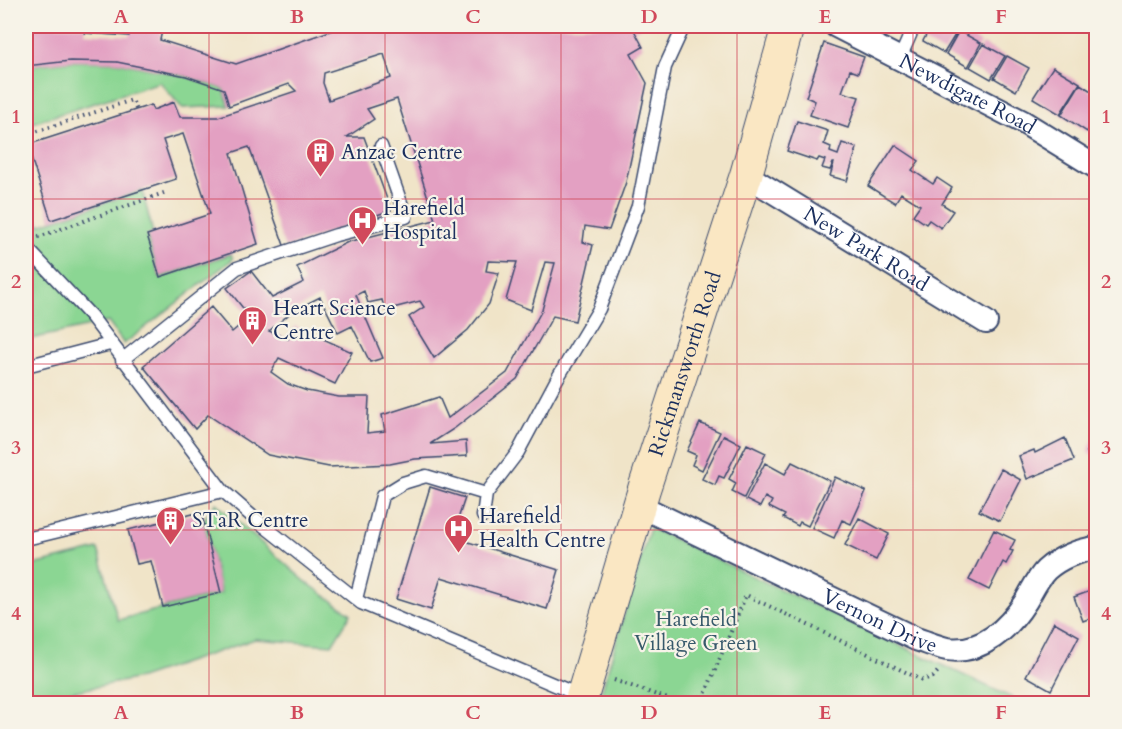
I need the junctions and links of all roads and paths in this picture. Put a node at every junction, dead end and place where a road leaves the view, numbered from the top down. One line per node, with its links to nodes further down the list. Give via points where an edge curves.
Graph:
1 (681, 26): 19 (lane, via 665,67 638,206 598,309 518,452)
2 (788, 26): 10 (street, Rickmansworth Road)
3 (837, 26): 5 (street, Newdigate Road)
4 (915, 26): 5 (lane)
5 (900, 58): 9 (street, Newdigate Road, via 1023,122)
6 (136, 109): 7 (path, via 132,100)
7 (26, 135)
8 (381, 146): 16 (lane, via 406,217 237,268)
9 (1096, 167)
10 (746, 175): 14 (street, New Park Road); 20 (street, Rickmansworth Road)
11 (164, 193): 12 (path)
12 (36, 237)
13 (26, 247): 15 (lane, via 91,316)
14 (986, 322)
15 (110, 344): 16 (lane); 17 (lane)
16 (122, 360): 18 (lane)
17 (26, 366)
18 (223, 491): 22 (lane); 24 (lane)
19 (486, 494): 21 (lane); 24 (lane, via 426,476 403,483 382,496)
20 (640, 506): 25 (street, Vernon Drive, via 916,639); 26 (street, Rickmansworth Road)
21 (483, 516)
22 (26, 539)
23 (1096, 548): 25 (street, Vernon Drive, via 1079,552 1047,569 1007,627 989,640 964,649)
24 (356, 599): 26 (lane)
25 (947, 649): 29 (path, via 938,672 922,680 746,595)
26 (584, 690): 27 (path)
27 (671, 702): 28 (path)
28 (682, 704)
29 (701, 704)

